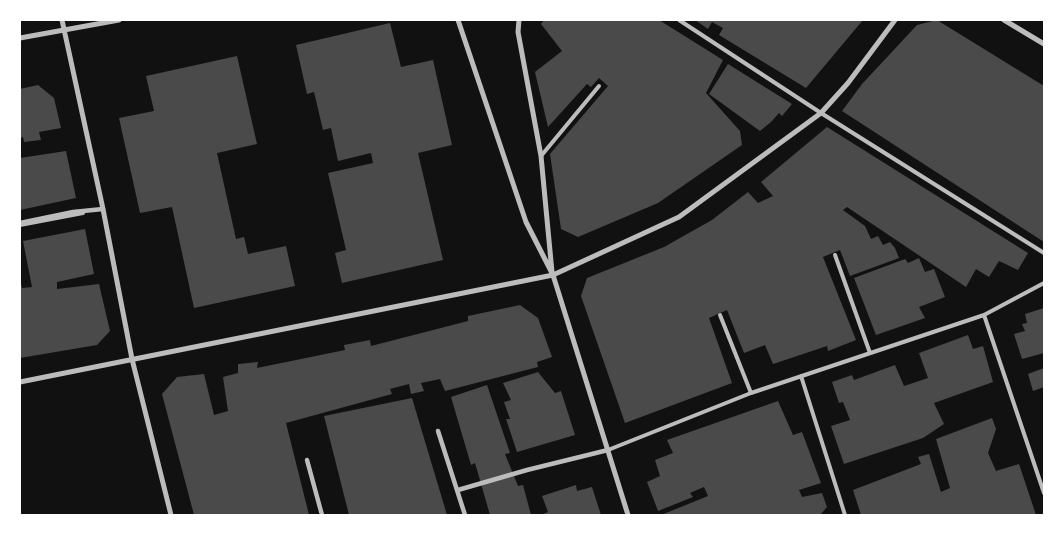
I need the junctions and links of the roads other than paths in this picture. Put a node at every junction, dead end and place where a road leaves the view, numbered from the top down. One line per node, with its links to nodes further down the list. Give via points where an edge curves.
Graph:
1 (62, 20): 8 (street)
2 (119, 20): 8 (street)
3 (458, 20): 18 (street, via 526,222)
4 (519, 20): 13 (street, via 518,32)
5 (679, 20): 12 (lane)
6 (895, 20): 12 (street, via 848,84)
7 (1004, 20): 10 (street)
8 (64, 31): 9 (street); 14 (street)
9 (20, 38)
10 (1044, 44)
11 (600, 86): 13 (lane)
12 (821, 113): 16 (lane); 18 (street, via 679,217)
13 (541, 156): 18 (street)
14 (103, 209): 15 (street); 23 (street)
15 (20, 224)
16 (1044, 253)
17 (835, 255): 22 (lane)
18 (553, 275): 23 (street); 28 (street)
19 (1044, 283): 21 (lane)
20 (720, 315): 26 (lane)
21 (984, 315): 22 (lane); 31 (lane)
22 (870, 353): 24 (lane)
23 (132, 359): 25 (street); 32 (street)
24 (801, 376): 26 (lane); 36 (lane)
25 (20, 382)
26 (752, 393): 28 (lane)
27 (438, 431): 30 (street)
28 (608, 450): 30 (street); 35 (street)
29 (307, 460): 33 (street)
30 (458, 490): 34 (street)
31 (1044, 494)
32 (171, 515)
33 (322, 515)
34 (465, 515)
35 (628, 515)
36 (845, 515)

